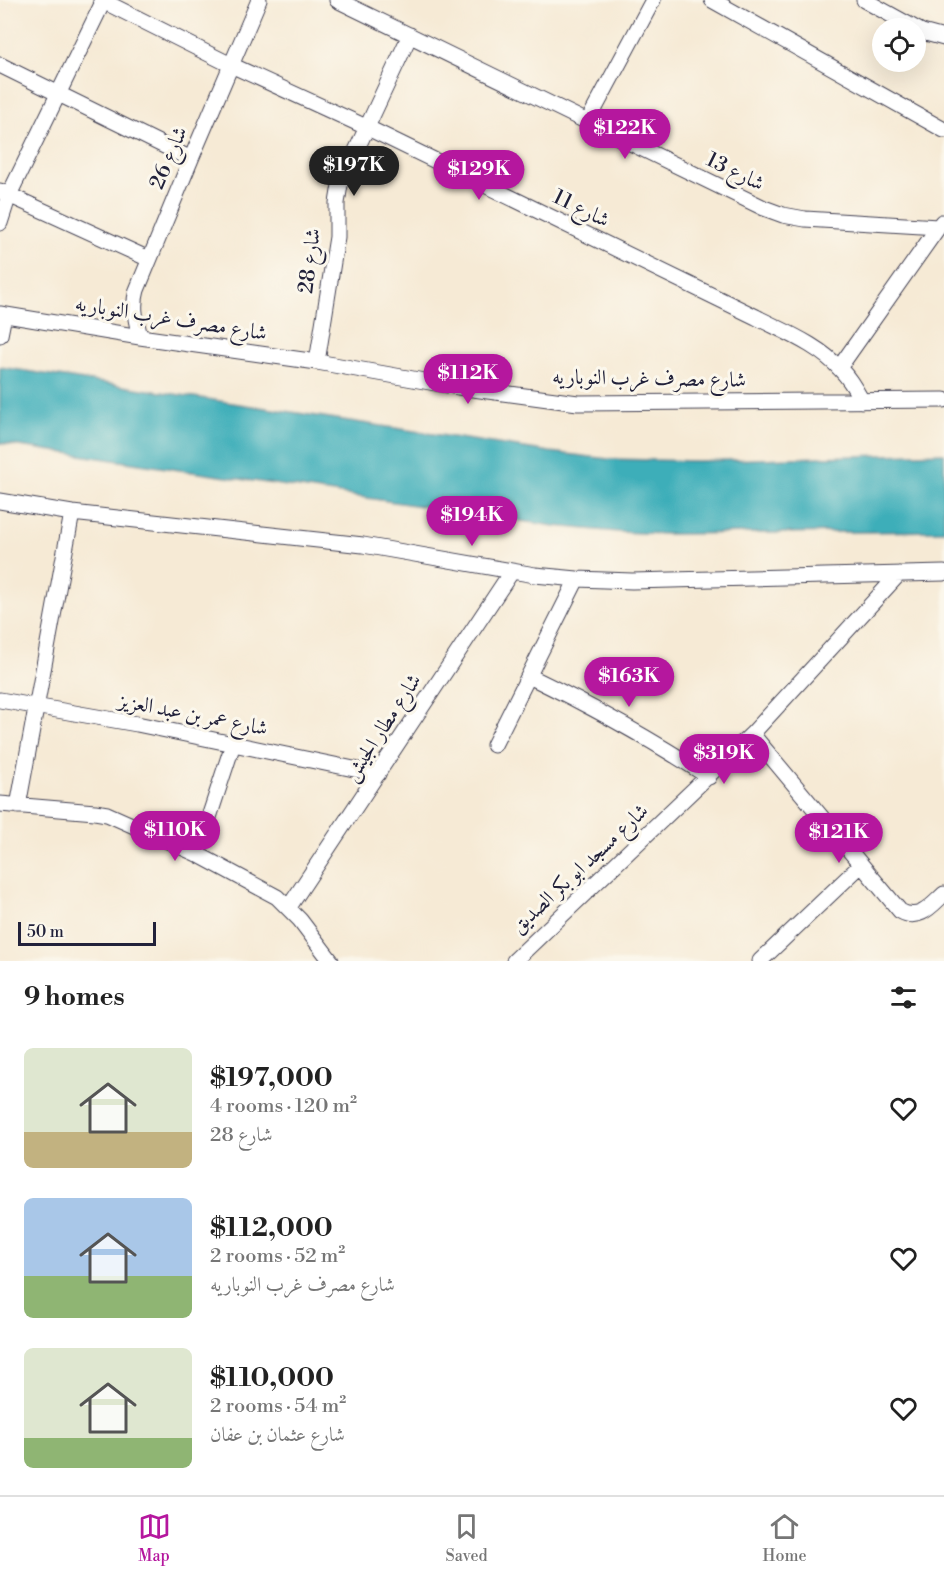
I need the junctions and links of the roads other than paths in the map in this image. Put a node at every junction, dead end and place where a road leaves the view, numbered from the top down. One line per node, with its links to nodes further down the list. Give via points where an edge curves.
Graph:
1 (103, 0): 10 (street, شارع 11); 11 (street)
2 (259, 0): 10 (street, شارع 26)
3 (337, 0): 7 (street, شارع 13)
4 (653, 0): 12 (street)
5 (712, 0): 14 (street)
6 (864, 0): 8 (street, via 922,32)
7 (410, 35): 12 (street, شارع 13); 13 (street, شارع 28)
8 (944, 38)
9 (0, 65): 11 (street)
10 (231, 65): 13 (street, شارع 11); 15 (street, شارع 26)
11 (58, 93): 15 (street); 16 (street)
12 (588, 123): 18 (street, شارع 13, via 745,201 783,214 806,219)
13 (366, 127): 23 (street, شارع 28, via 340,185 337,237); 24 (street, شارع 11, via 756,317 814,347)
14 (944, 130)
15 (191, 159): 19 (street, شارع 26)
16 (4, 193): 17 (street); 19 (street)
17 (0, 223)
18 (941, 223): 24 (street)
19 (149, 259): 22 (street, شارع 26, via 134,300)
20 (2, 314): 21 (street); 22 (street, شارع مصرف غرب النوباريه)
21 (0, 334)
22 (140, 337): 23 (street, شارع مصرف غرب النوباريه)
23 (316, 362): 26 (street, شارع مصرف غرب النوباريه, via 578,403)
24 (839, 368): 26 (street, شارع 11)
25 (944, 400): 26 (street, شارع مصرف غرب النوباريه)
26 (862, 402)
27 (0, 501): 28 (street)
28 (72, 513): 29 (street, via 363,545); 35 (street)
29 (512, 571): 32 (street); 39 (street, شارع مطار الجيش)
30 (944, 573): 31 (street)
31 (899, 574): 32 (street); 36 (street, شارع مسجد ابو بكر الصديق)
32 (578, 579): 33 (street)
33 (529, 676): 38 (street); 40 (street, via 618,721)
34 (0, 700): 35 (street, شارع عمر بن عبد العزيز)
35 (36, 706): 37 (street, شارع عمر بن عبد العزيز); 42 (street)
36 (752, 734): 40 (street, شارع مسجد ابو بكر الصديق); 44 (street)
37 (233, 744): 39 (street, شارع عمر بن عبد العزيز); 43 (street)
38 (494, 745)
39 (378, 774): 46 (street, شارع مطار الجيش)
40 (709, 777): 48 (street, شارع مسجد ابو بكر الصديق)
41 (0, 804): 42 (street)
42 (18, 806): 43 (street, via 108,814)
43 (197, 854): 46 (street, via 278,897)
44 (861, 866): 45 (street, via 907,915 920,914); 49 (street)
45 (944, 894)
46 (289, 907): 47 (street)
47 (331, 961)
48 (514, 961)
49 (760, 961)

